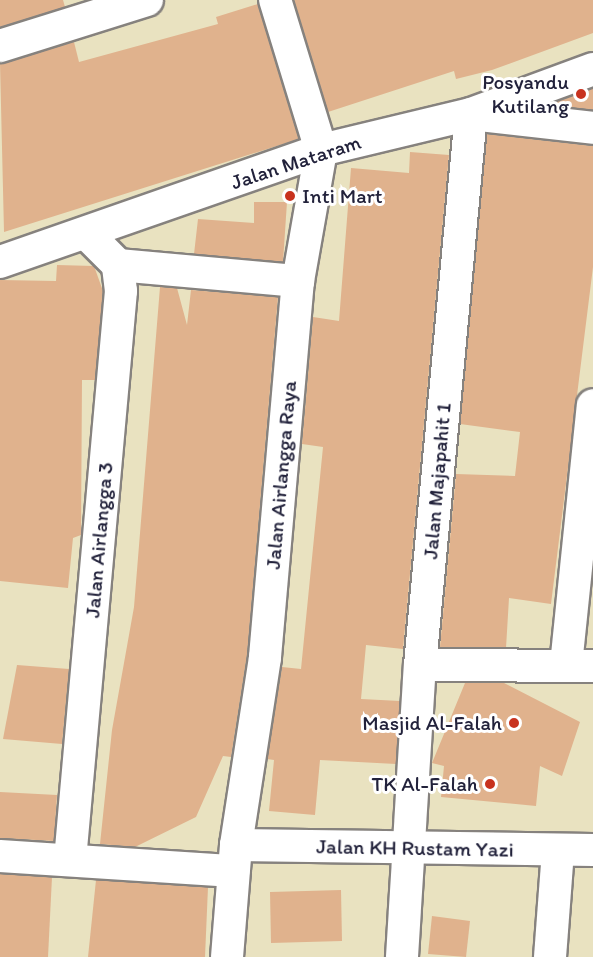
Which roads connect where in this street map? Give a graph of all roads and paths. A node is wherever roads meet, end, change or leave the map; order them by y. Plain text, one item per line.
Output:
1 (147, 0) edge
2 (274, 0) edge
3 (0, 46) edge
4 (593, 69) edge
5 (471, 114) junction
6 (593, 128) edge
7 (321, 150) junction
8 (87, 234) junction
9 (0, 262) edge
10 (118, 265) junction
11 (298, 281) junction
12 (593, 405) edge
13 (420, 664) junction
14 (579, 665) edge
15 (406, 849) junction
16 (558, 850) junction
17 (593, 850) edge
18 (0, 856) edge
19 (235, 858) junction
20 (70, 860) junction
21 (227, 957) edge
22 (402, 957) edge
23 (550, 957) edge

1 - 3 street
2 - 7 street, Jalan Airlangga Raya
4 - 5 street, Jalan Mataram
5 - 6 street
5 - 7 street, Jalan Mataram
5 - 13 street, Jalan Majapahit 1
7 - 8 street, Jalan Mataram
7 - 11 street, Jalan Airlangga Raya
8 - 9 street, Jalan Mataram
8 - 10 street
10 - 11 street
10 - 20 street, Jalan Airlangga 3
11 - 19 street, Jalan Airlangga Raya
12 - 14 street
13 - 14 street
13 - 15 street, Jalan Majapahit 1
15 - 16 street, Jalan KH Rustam Yazi
15 - 19 street, Jalan KH Rustam Yazi
15 - 22 street, Jalan Majapahit 1
16 - 17 street, Jalan KH Rustam Yazi
16 - 23 street
18 - 20 street, Jalan KH Rustam Yazi
19 - 20 street, Jalan KH Rustam Yazi
19 - 21 street, Jalan Airlangga Raya

